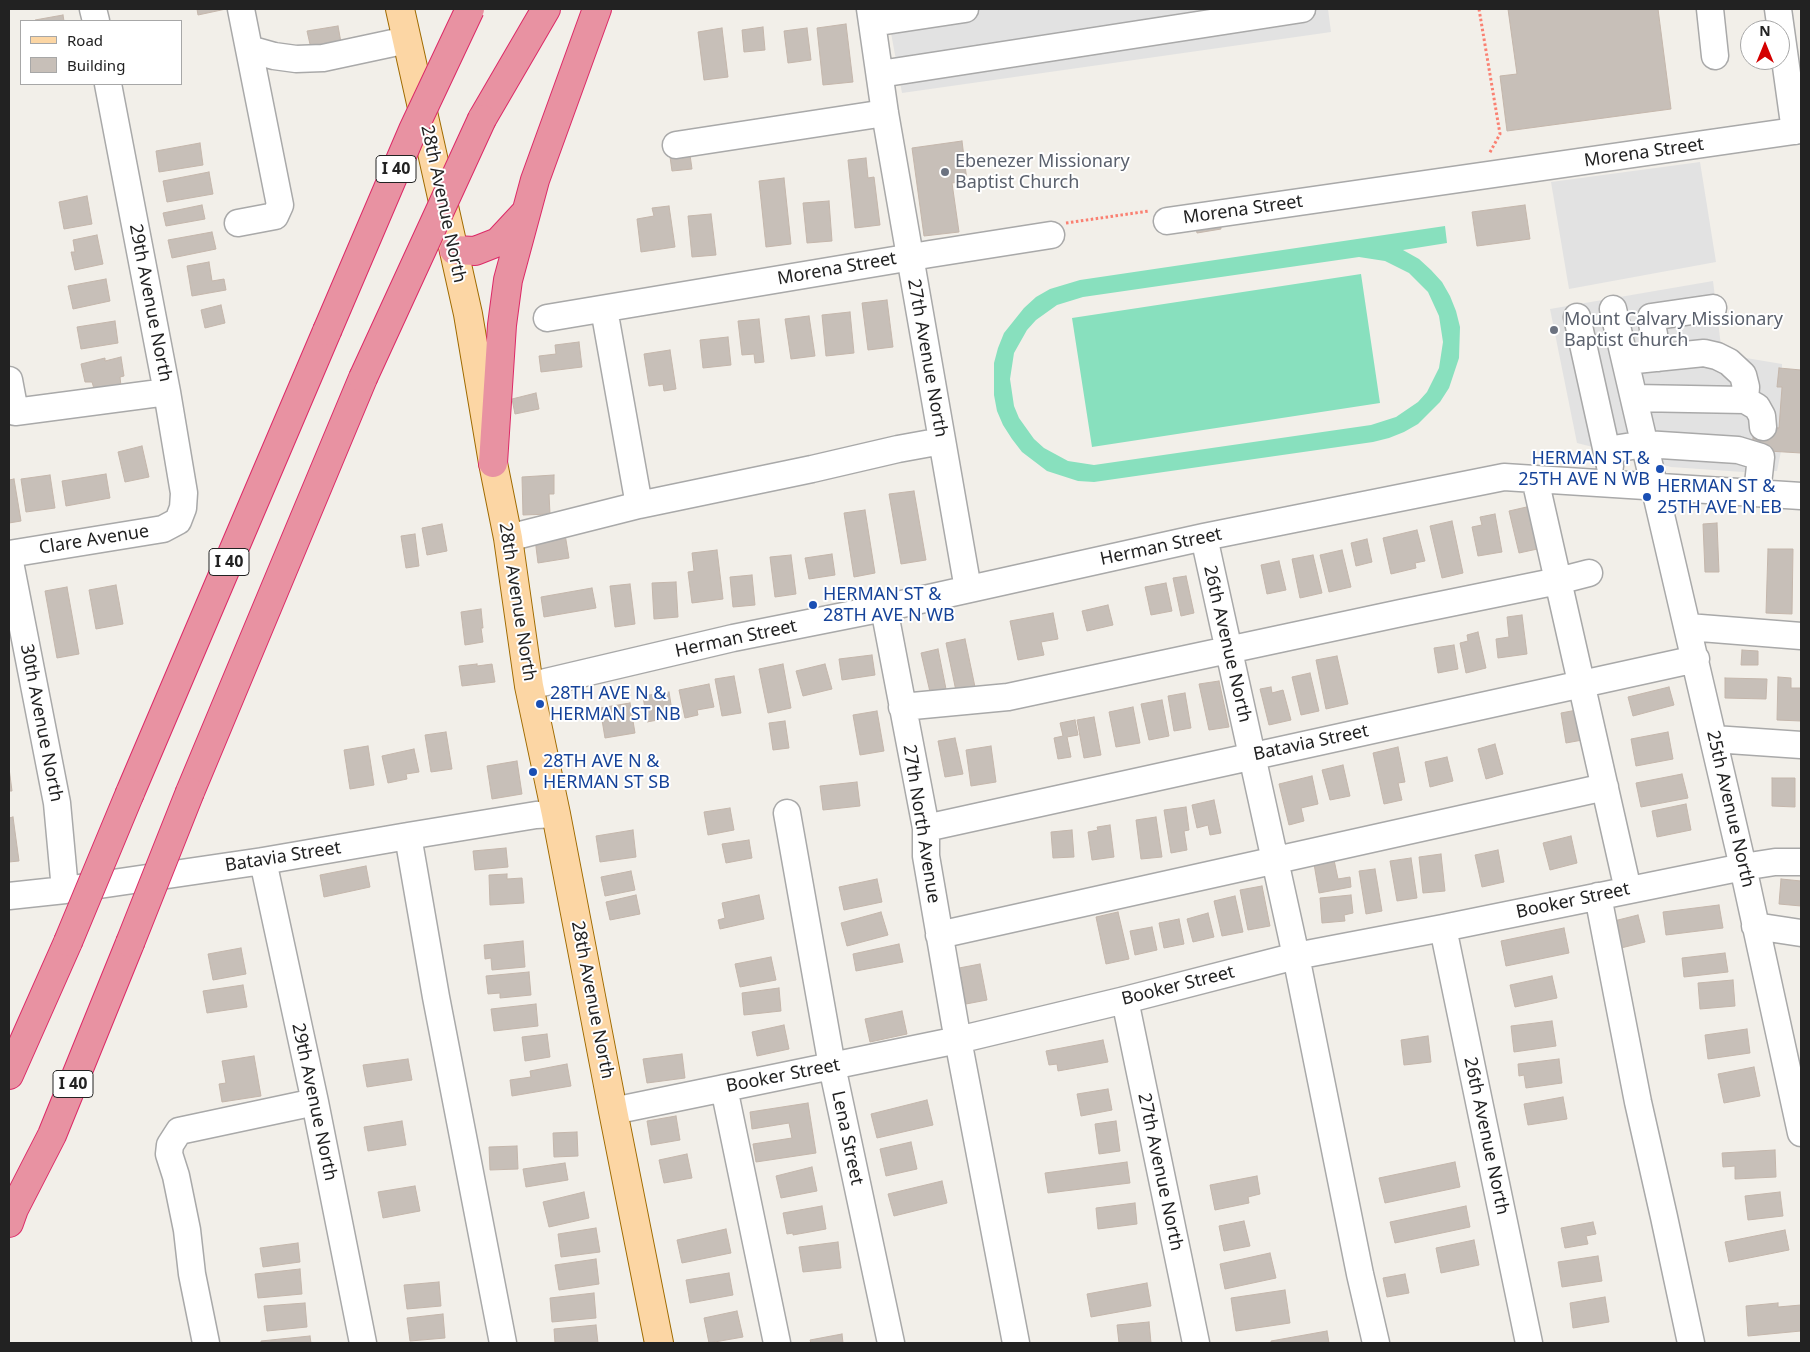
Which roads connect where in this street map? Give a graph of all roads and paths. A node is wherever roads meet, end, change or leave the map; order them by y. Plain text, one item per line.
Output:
1 (240, 9) edge
2 (400, 9) edge
3 (470, 9) edge
4 (546, 9) edge
5 (597, 9) edge
6 (965, 9) edge
7 (1302, 9) edge
8 (1479, 9) edge
9 (1710, 9) edge
10 (1778, 9) edge
11 (871, 16) edge
12 (407, 40) junction
13 (249, 49) junction
14 (1715, 56) dead end
15 (880, 74) junction
16 (108, 85) edge
17 (885, 113) junction
18 (1798, 130) edge
19 (676, 145) dead end
20 (1487, 158) dead end
21 (527, 212) junction
22 (1167, 221) joint
23 (238, 223) dead end
24 (1051, 236) joint
25 (454, 250) junction
26 (909, 257) junction
27 (1713, 308) dead end
28 (604, 309) junction
29 (1614, 309) dead end
30 (1577, 317) dead end
31 (547, 318) dead end
32 (1658, 358) junction
33 (1626, 361) junction
34 (9, 380) edge
35 (167, 392) junction
36 (1634, 398) junction
37 (1745, 400) junction
38 (12, 413) edge
39 (942, 441) junction
40 (1645, 444) junction
41 (1762, 444) junction
42 (1607, 450) junction
43 (493, 464) junction
44 (1536, 479) junction
45 (1614, 483) junction
46 (1655, 486) junction
47 (1757, 493) junction
48 (1801, 496) edge
49 (639, 505) junction
50 (178, 521) joint
51 (1204, 537) junction
52 (508, 538) junction
53 (9, 555) edge
54 (1589, 573) dead end
55 (1558, 581) junction
56 (968, 589) junction
57 (884, 608) junction
58 (1688, 627) junction
59 (1801, 636) edge
60 (1229, 650) junction
61 (1696, 659) junction
62 (1582, 684) junction
63 (529, 686) junction
64 (902, 707) junction
65 (1714, 739) junction
66 (1801, 745) edge
67 (1252, 756) junction
68 (1605, 787) junction
69 (787, 813) dead end
70 (556, 814) junction
71 (926, 828) junction
72 (408, 836) junction
73 (1275, 859) junction
74 (263, 861) junction
75 (1801, 862) edge
76 (1744, 867) junction
77 (66, 890) junction
78 (1628, 890) junction
79 (9, 896) edge
80 (1598, 896) junction
81 (1755, 926) junction
82 (1443, 928) junction
83 (1801, 933) edge
84 (939, 935) junction
85 (1296, 956) junction
86 (1125, 1000) junction
87 (958, 1040) junction
88 (832, 1066) junction
89 (9, 1075) edge
90 (724, 1088) junction
91 (315, 1102) junction
92 (613, 1111) junction
93 (1800, 1123) edge
94 (9, 1223) edge
95 (206, 1343) edge
96 (363, 1343) edge
97 (503, 1343) edge
98 (659, 1343) edge
99 (777, 1343) edge
100 (891, 1343) edge
101 (1016, 1343) edge
102 (1196, 1343) edge
103 (1376, 1343) edge
104 (1529, 1343) edge
105 (1691, 1343) edge

1 - 13 street
2 - 12 main road, 28th Avenue North
3 - 89 highway, I 40, bridge
4 - 94 highway, I 40, bridge
5 - 21 highway
6 - 11 street
7 - 15 street
8 - 20 path
9 - 14 street
10 - 18 street
11 - 15 street, 27th Avenue North
12 - 13 street
12 - 25 main road, 28th Avenue North
13 - 23 street
15 - 17 street, 27th Avenue North
16 - 35 street, 29th Avenue North
17 - 19 street
17 - 26 street, 27th Avenue North
18 - 22 street, Morena Street
21 - 25 highway
21 - 43 highway
22 - 24 path, Morena Street
24 - 26 street, Morena Street
25 - 43 main road, 28th Avenue North
26 - 28 street, Morena Street
26 - 39 street, 27th Avenue North
27 - 32 street
28 - 31 street, Morena Street
28 - 49 street
29 - 33 street, 25th Avenue North
30 - 42 street
32 - 33 street
32 - 37 street
33 - 36 street, 25th Avenue North
34 - 38 street
35 - 38 street
35 - 50 street, 29th Avenue North
36 - 37 street
36 - 40 street, 25th Avenue North
37 - 41 street
39 - 49 street
39 - 56 street, 27th Avenue North
40 - 41 street
40 - 42 street
40 - 46 street, 25th Avenue North
41 - 47 street
42 - 45 street
43 - 52 main road, 28th Avenue North
44 - 45 street, Herman Street
44 - 51 street, Herman Street
44 - 55 street
45 - 46 street, Herman Street
46 - 47 street, Herman Street
46 - 58 street, 25th Avenue North
47 - 48 street, Herman Street
49 - 52 street
50 - 53 street, Clare Avenue
51 - 56 street, Herman Street
51 - 60 street, 26th Avenue North
52 - 63 main road, 28th Avenue North
53 - 77 street, 30th Avenue North
54 - 55 street
55 - 60 street
55 - 62 street
56 - 57 street, Herman Street
57 - 63 street, Herman Street
57 - 64 street, 27th North Avenue
58 - 59 street
58 - 61 street, 25th Avenue North
60 - 64 street
60 - 67 street, 26th Avenue North
61 - 62 street, Batavia Street
61 - 65 street, 25th Avenue North
62 - 67 street, Batavia Street
62 - 68 street
63 - 70 main road, 28th Avenue North
64 - 71 street, 27th North Avenue
65 - 66 street
65 - 76 street, 25th Avenue North
67 - 71 street, Batavia Street
67 - 73 street, 26th Avenue North
68 - 73 street
68 - 78 street
69 - 88 street, Lena Street
70 - 72 street, Batavia Street
70 - 92 main road, 28th Avenue North
71 - 84 street, 27th North Avenue
72 - 74 street, Batavia Street
72 - 97 street
73 - 84 street
73 - 85 street, 26th Avenue North
74 - 77 street, Batavia Street
74 - 91 street, 29th Avenue North
75 - 76 street, Booker Street
76 - 78 street, Booker Street
76 - 81 street, 25th Avenue North
77 - 79 street, Batavia Street
78 - 80 street, Booker Street
80 - 82 street, Booker Street
80 - 105 street
81 - 83 street
81 - 93 street, 25th Avenue North
82 - 85 street, Booker Street
82 - 104 street, 26th Avenue North
84 - 87 street, 27th North Avenue
85 - 86 street, Booker Street
85 - 103 street, 26th Avenue North
86 - 87 street, Booker Street
86 - 102 street, 27th Avenue North
87 - 88 street, Booker Street
87 - 101 street, 27th North Avenue
88 - 90 street, Booker Street
88 - 100 street, Lena Street
90 - 92 street, Booker Street
90 - 99 street
91 - 95 street
91 - 96 street, 29th Avenue North
92 - 98 main road, 28th Avenue North

